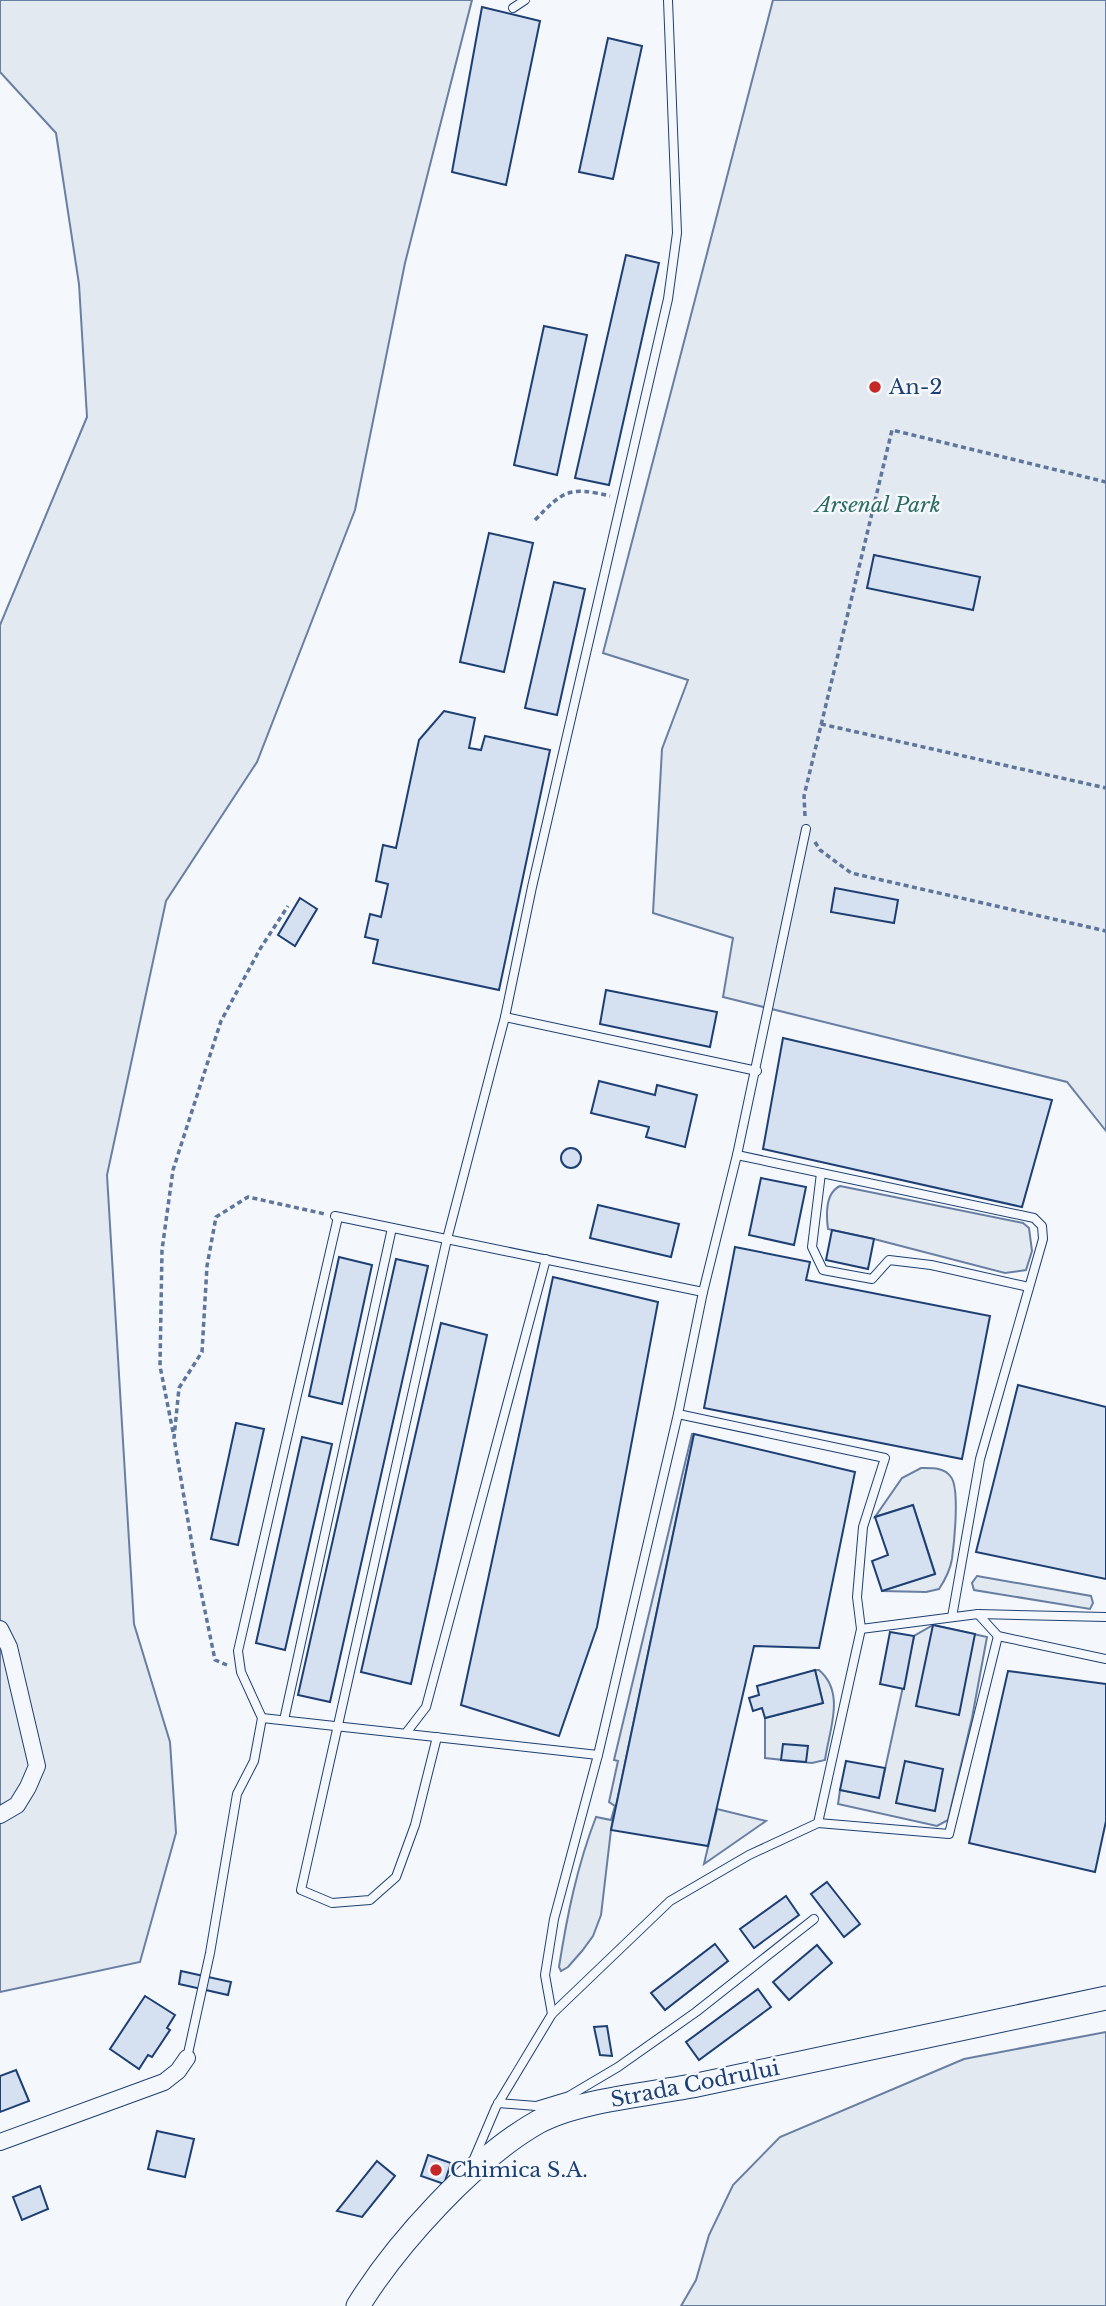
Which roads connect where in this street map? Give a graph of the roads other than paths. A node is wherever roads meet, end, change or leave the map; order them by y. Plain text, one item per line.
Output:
1 (525, 0) edge
2 (668, 0) edge
3 (513, 8) dead end
4 (806, 830) road end
5 (505, 1017) junction
6 (757, 1071) junction
7 (737, 1155) junction
8 (821, 1172) junction
9 (392, 1228) junction
10 (447, 1239) junction
11 (546, 1259) junction
12 (1029, 1287) junction
13 (703, 1292) junction
14 (678, 1415) junction
15 (978, 1614) junction
16 (952, 1617) junction
17 (1106, 1617) edge
18 (0, 1629) edge
19 (861, 1629) junction
20 (998, 1636) junction
21 (1106, 1659) edge
22 (262, 1718) junction
23 (284, 1720) junction
24 (338, 1726) junction
25 (405, 1733) junction
26 (437, 1737) junction
27 (598, 1755) junction
28 (0, 1815) edge
29 (818, 1823) junction
30 (814, 1919) dead end
31 (1106, 1998) edge
32 (552, 2014) junction
33 (187, 2058) joint
34 (498, 2103) junction
35 (0, 2142) edge
36 (465, 2180) junction
37 (358, 2306) edge

1 - 3 lane
2 - 5 lane
4 - 6 lane
5 - 6 lane
5 - 10 lane
6 - 7 lane
7 - 8 lane
7 - 13 lane
8 - 12 lane
8 - 12 lane
9 - 10 lane
9 - 22 lane
9 - 23 lane
10 - 11 lane
10 - 24 lane
11 - 13 lane
11 - 25 lane
12 - 16 lane
13 - 14 lane
14 - 19 lane
14 - 27 lane
15 - 16 lane
15 - 17 lane
15 - 20 lane
16 - 19 lane
18 - 28 street
19 - 29 lane
20 - 21 lane
20 - 29 lane
22 - 23 lane
22 - 33 lane
23 - 24 lane
24 - 25 lane
24 - 26 lane
25 - 26 lane
26 - 27 lane
27 - 32 lane
29 - 32 lane
30 - 34 lane
31 - 36 street, Strada Codrului
32 - 34 lane
33 - 35 street
34 - 36 lane
36 - 37 street, Strada Codrului

